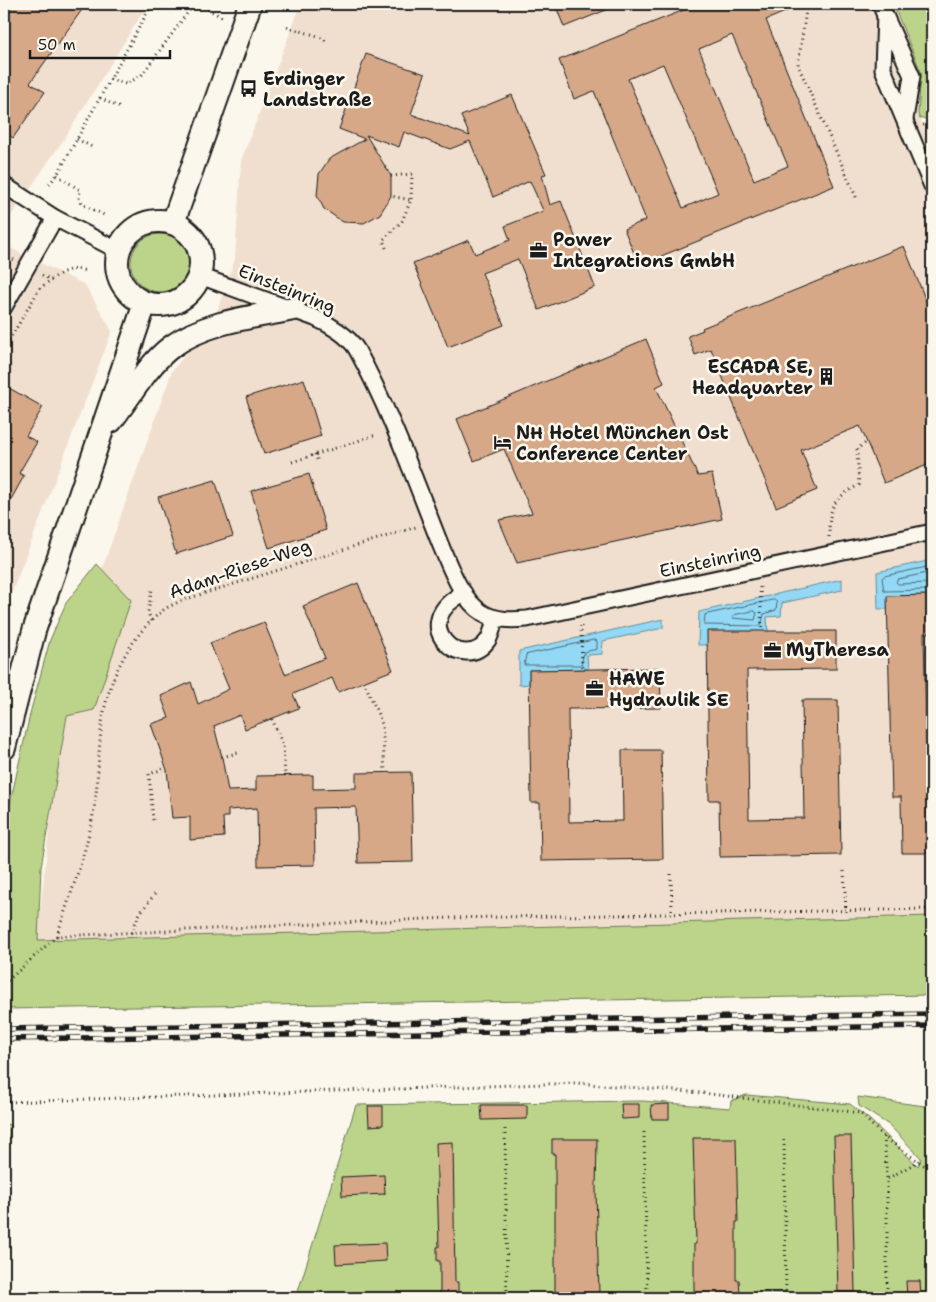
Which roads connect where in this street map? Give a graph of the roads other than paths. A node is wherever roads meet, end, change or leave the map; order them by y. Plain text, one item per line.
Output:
1 (250, 4) edge
2 (883, 9) edge
3 (905, 121) junction
4 (4, 185) edge
5 (932, 186) edge
6 (55, 218) junction
7 (173, 223) junction
8 (119, 251) junction
9 (200, 276) junction
10 (145, 303) junction
11 (4, 307) edge
12 (294, 309) junction
13 (100, 435) junction
14 (932, 532) edge
15 (464, 593) junction
16 (495, 618) junction
17 (4, 748) edge

1 - 7 street
2 - 3 street
2 - 3 street
3 - 5 street
4 - 6 street
6 - 8 street
6 - 11 street
7 - 8 street
7 - 9 street
8 - 10 street
9 - 10 street
9 - 12 street, Einsteinring
10 - 13 street
12 - 13 street
12 - 15 street, Einsteinring
13 - 17 street
14 - 16 street, Einsteinring
15 - 16 street, Einsteinring
15 - 16 street

